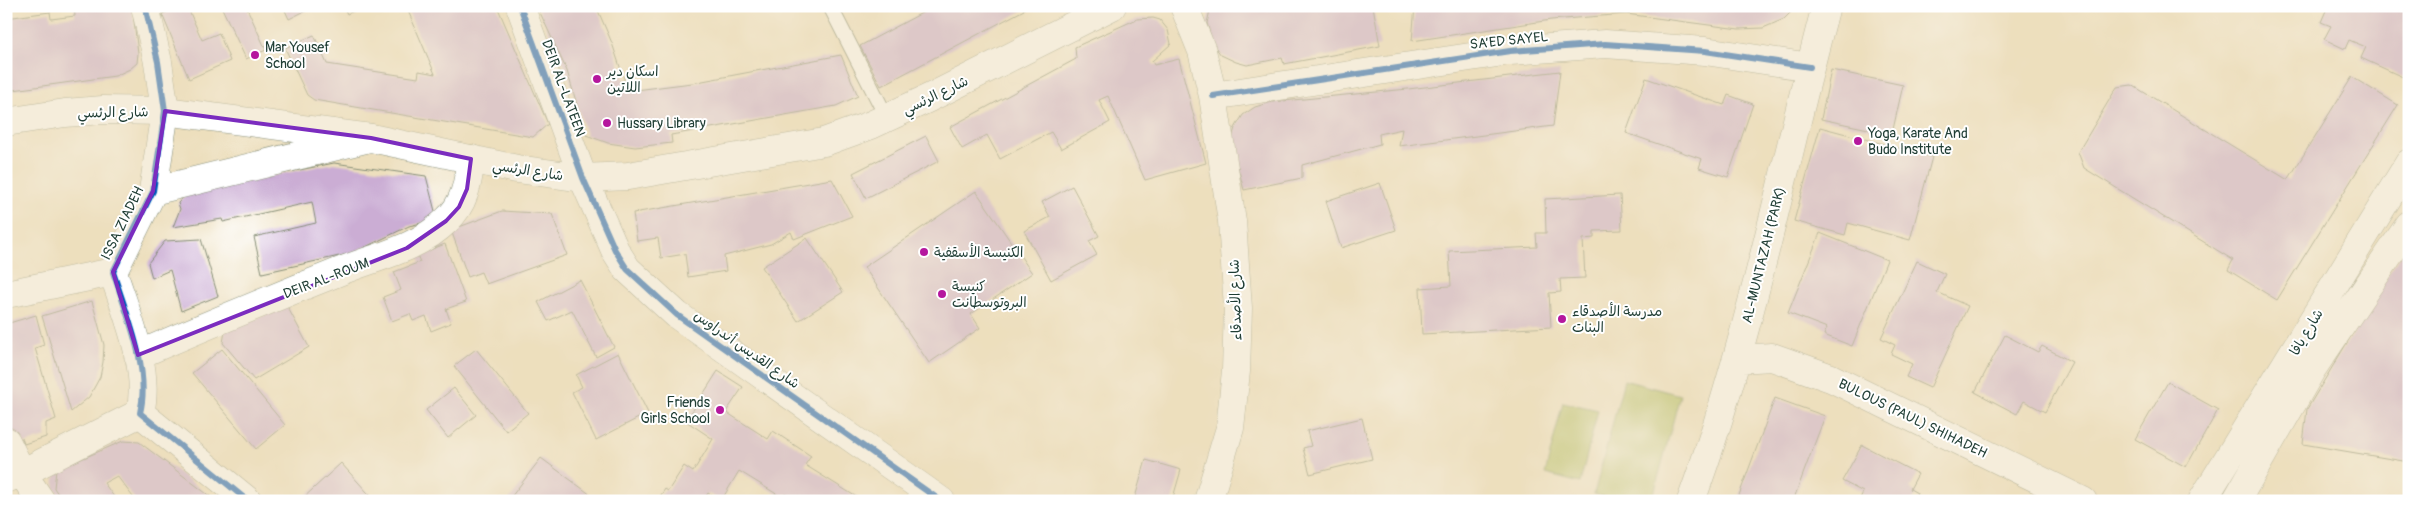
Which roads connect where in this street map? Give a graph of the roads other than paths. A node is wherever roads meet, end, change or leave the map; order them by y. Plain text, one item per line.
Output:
1 (145, 6) edge
2 (520, 6) edge
3 (830, 6) edge
4 (1184, 6) edge
5 (1826, 6) edge
6 (1108, 7) edge
7 (1810, 67) junction
8 (1213, 96) junction
9 (165, 111) junction
10 (887, 118) junction
11 (6, 122) edge
12 (371, 138) junction
13 (471, 159) junction
14 (2409, 163) edge
15 (583, 178) junction
16 (153, 191) junction
17 (2409, 225) edge
18 (113, 272) junction
19 (6, 294) edge
20 (138, 355) junction
21 (1738, 358) junction
22 (140, 413) junction
23 (6, 441) edge
24 (14, 476) edge
25 (41, 501) edge
26 (248, 501) edge
27 (942, 501) edge
28 (1208, 501) edge
29 (1692, 501) edge
30 (2083, 501) edge
31 (2202, 501) edge
32 (2236, 501) edge

1 - 9 street, ISSA ZIADEH
2 - 15 street, DEIR AL-LATEEN
3 - 10 lane
4 - 8 street, شارع الأصدقاء
5 - 7 street, AL-MUNTAZAH (PARK)
6 - 10 street, شارع الرئسي
7 - 8 street, SA’ED SAYEL
7 - 21 street, AL-MUNTAZAH (PARK)
8 - 28 street, شارع الأصدقاء
9 - 11 street, شارع الرئسي
9 - 12 street, شارع الرئسي
9 - 16 street, ISSA ZIADEH
10 - 15 street, شارع الرئسي
12 - 13 street, شارع الرئسي
12 - 16 street
13 - 15 street, شارع الرئسي
13 - 20 street, DEIR AL-ROUM
14 - 31 street, شارع يافا
15 - 27 street, شارع القديس أندراوس
16 - 18 street, ISSA ZIADEH
17 - 32 street, شارع يافا
18 - 19 street
18 - 20 street, ISSA ZIADEH
20 - 22 street, ISSA ZIADEH
21 - 29 street, AL-MUNTAZAH (PARK)
21 - 30 street, BULOUS (PAUL) SHIHADEH
22 - 24 street
22 - 26 street
23 - 24 street
24 - 25 street

